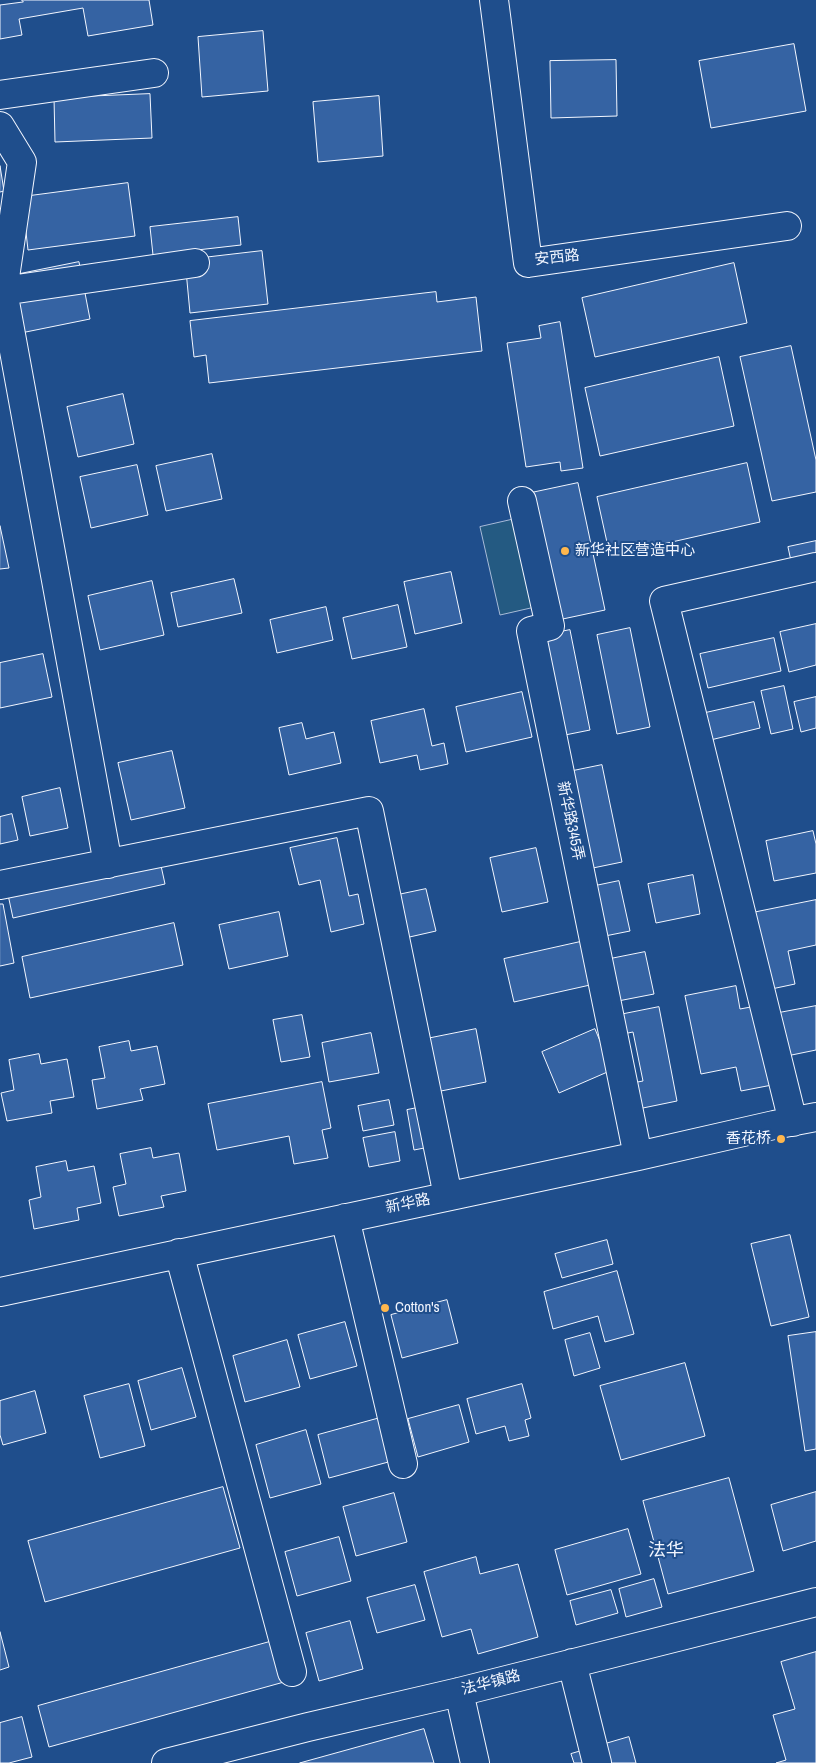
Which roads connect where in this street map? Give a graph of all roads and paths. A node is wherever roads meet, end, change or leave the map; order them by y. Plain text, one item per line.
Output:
1 (494, 0) edge
2 (154, 73) dead end
3 (0, 95) edge
4 (0, 126) edge
5 (786, 226) dead end
6 (195, 263) dead end
7 (3, 291) junction
8 (522, 501) dead end
9 (816, 567) edge
10 (108, 864) junction
11 (0, 886) edge
12 (805, 1120) edge
13 (638, 1156) junction
14 (448, 1196) junction
15 (344, 1218) junction
16 (179, 1253) junction
17 (0, 1292) edge
18 (403, 1464) dead end
19 (815, 1604) edge
20 (572, 1663) junction
21 (292, 1672) dead end
22 (459, 1692) junction
23 (225, 1756) edge
24 (166, 1763) edge
25 (475, 1763) edge
26 (597, 1763) edge

1 - 5 street, 安西路
2 - 3 street
4 - 7 street
6 - 7 street
7 - 10 street
8 - 13 street, 新华路345弄
9 - 12 street
10 - 11 street
10 - 14 street
12 - 13 street, 新华路
13 - 14 street, 新华路
14 - 15 street, 新华路
15 - 16 street, 新华路
15 - 18 street
16 - 17 street, 新华路
16 - 21 street
19 - 20 street, 法华镇路
20 - 22 street, 法华镇路
20 - 26 street
22 - 23 street, 法华镇路
22 - 25 street
23 - 24 street, 法华镇路

